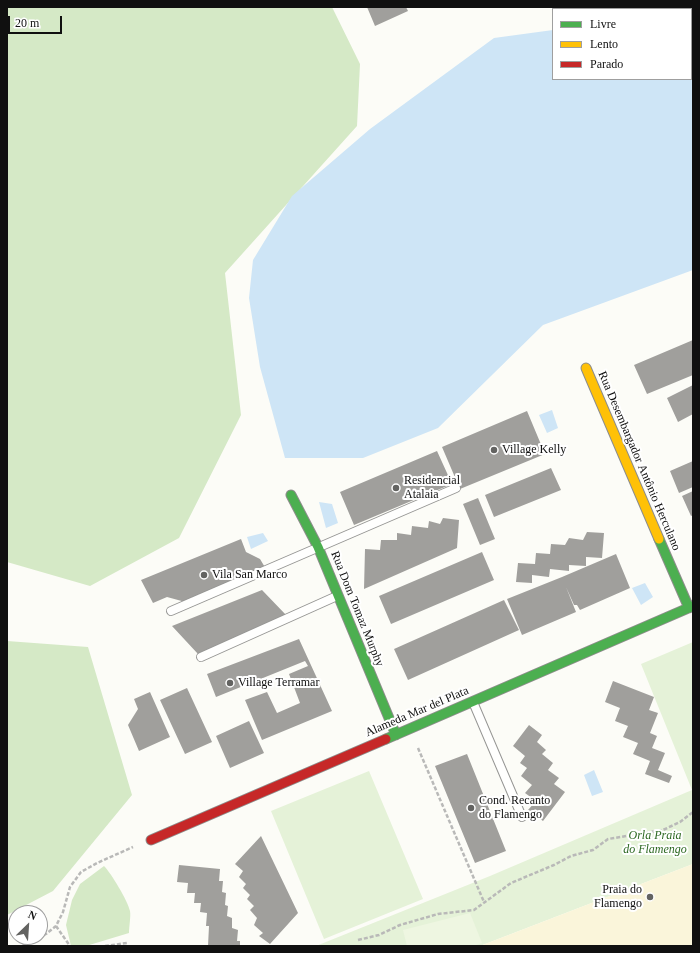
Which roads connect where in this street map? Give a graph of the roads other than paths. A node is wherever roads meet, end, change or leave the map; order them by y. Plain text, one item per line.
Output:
1 (586, 368) dead end
2 (456, 488) dead end
3 (291, 495) dead end
4 (318, 547) junction
5 (338, 596) junction
6 (691, 607) edge
7 (171, 610) dead end
8 (201, 657) dead end
9 (473, 701) junction
10 (396, 735) junction
11 (522, 817) dead end
12 (151, 840) road end

1 - 6 street, Rua Desembargador Antônio Herculano
2 - 4 lane
3 - 4 street, Rua Dom Tomaz Murphy
4 - 5 street, Rua Dom Tomaz Murphy
4 - 7 lane
5 - 8 lane
5 - 10 street, Rua Dom Tomaz Murphy
6 - 9 street, Alameda Mar del Plata
9 - 10 street, Alameda Mar del Plata
9 - 11 lane
10 - 12 street, Alameda Mar del Plata

